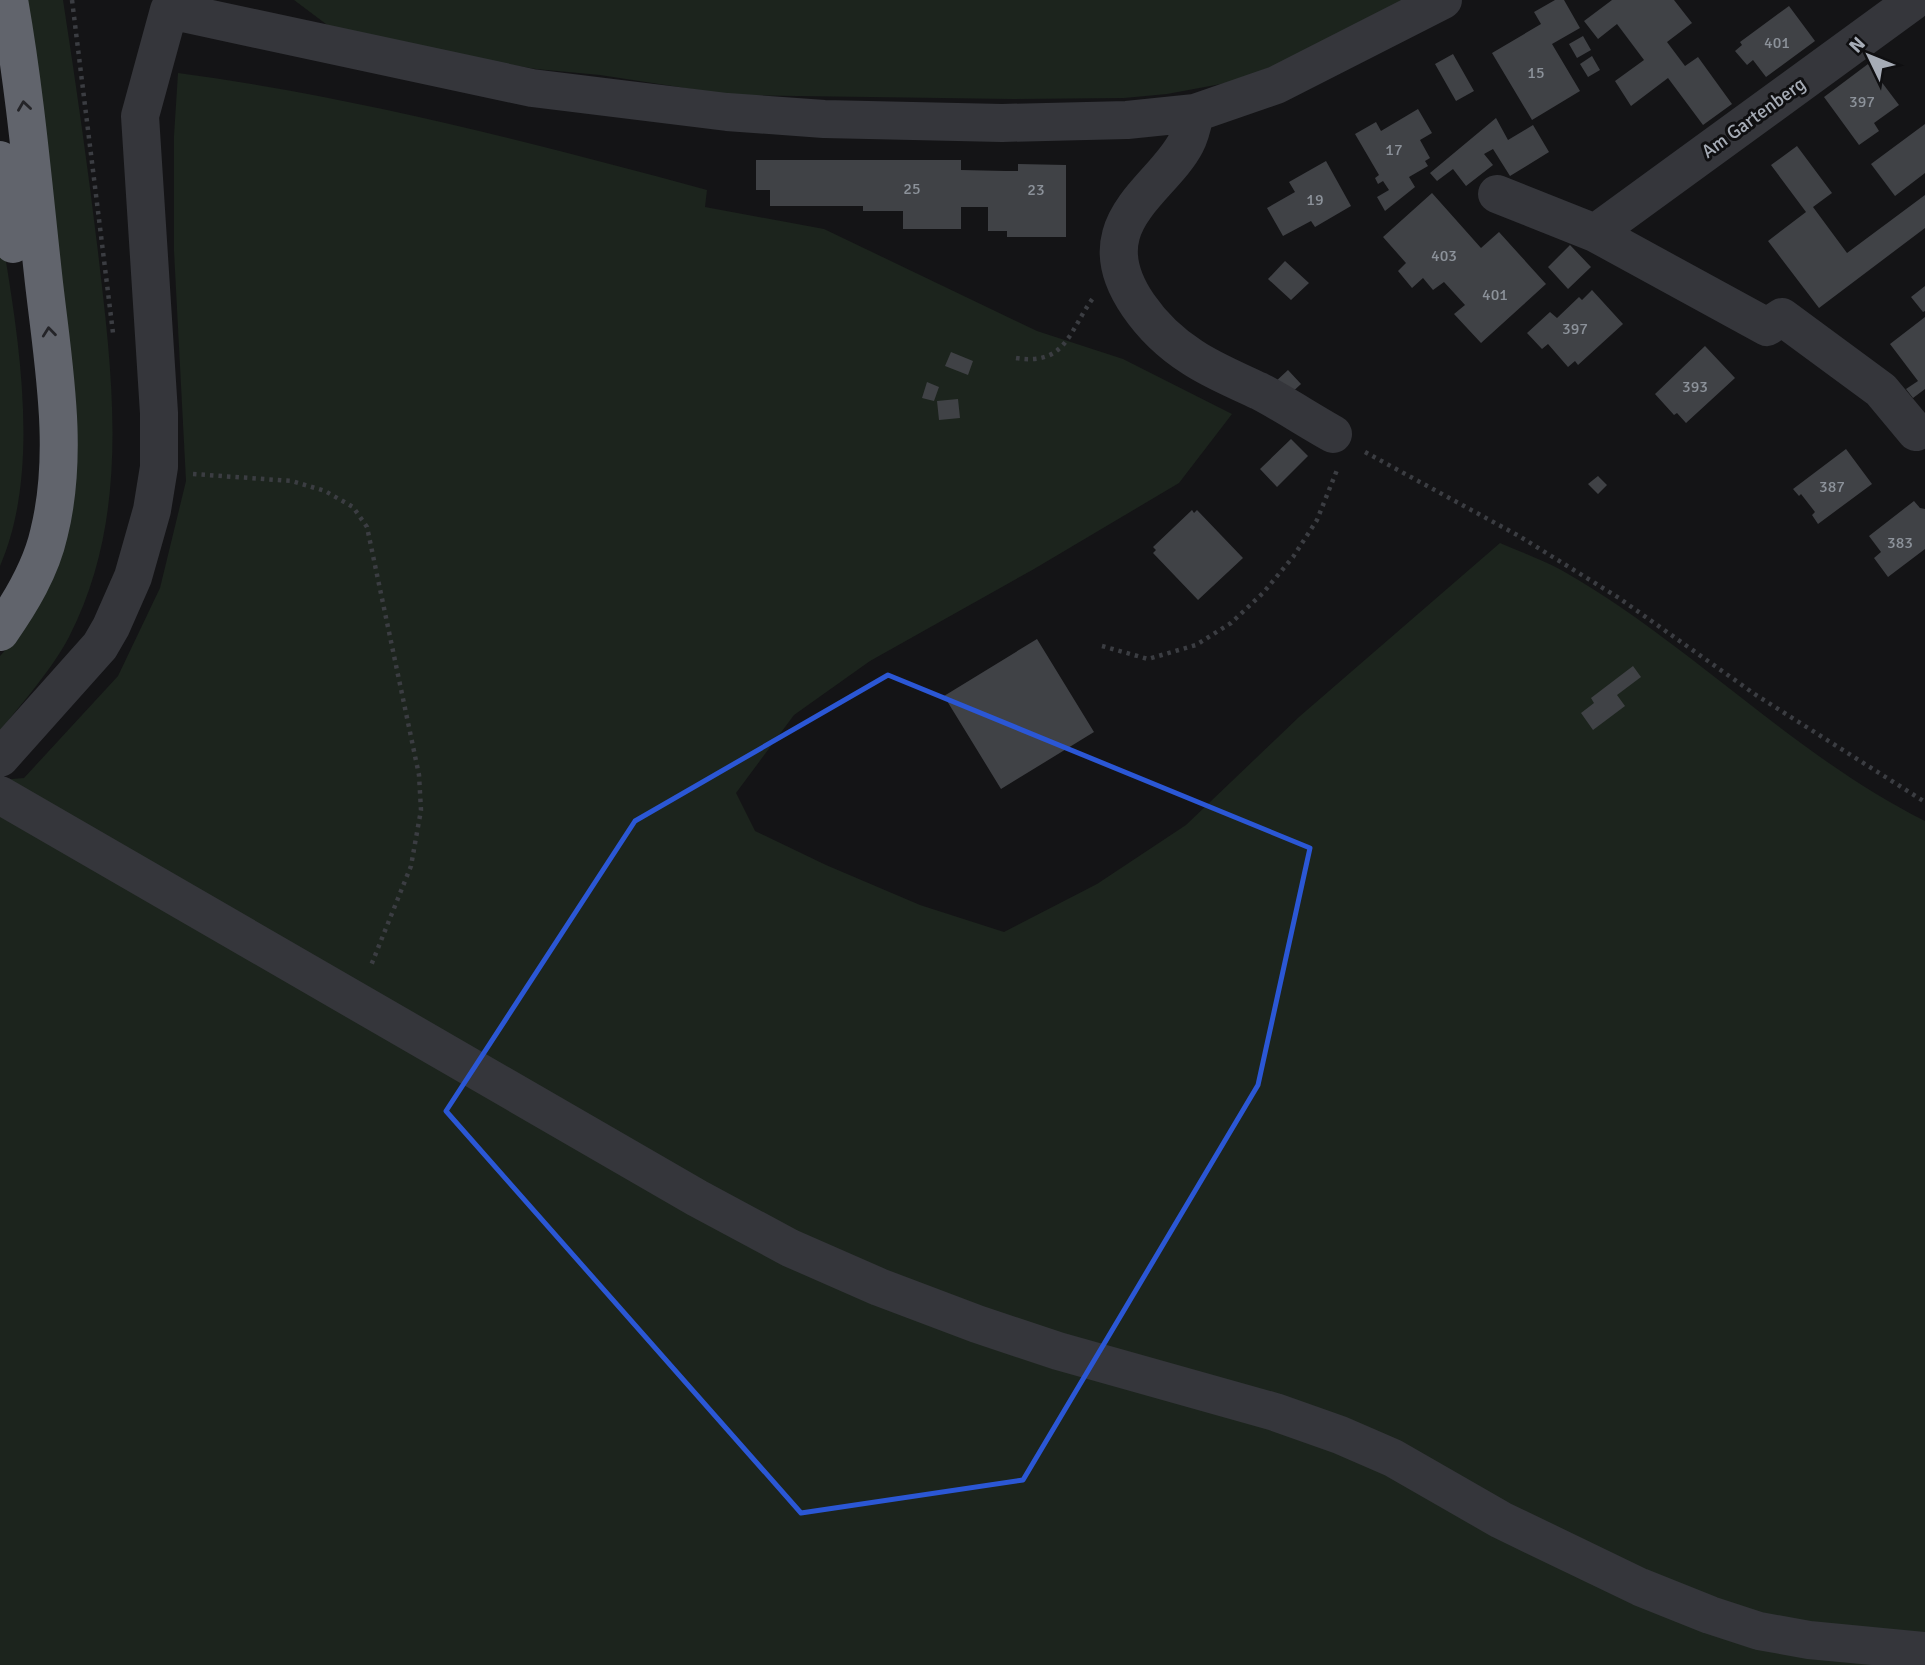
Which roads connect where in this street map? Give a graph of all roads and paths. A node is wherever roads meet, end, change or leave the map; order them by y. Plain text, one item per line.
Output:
1 (9, 0) edge
2 (1443, 0) edge
3 (1916, 5) edge
4 (1195, 113) junction
5 (0, 160) edge
6 (1497, 194) dead end
7 (1595, 233) junction
8 (1073, 331) dead end
9 (1016, 358) dead end
10 (1916, 432) dead end
11 (1333, 435) junction
12 (159, 467) junction
13 (0, 595) edge
14 (0, 632) edge
15 (1102, 646) dead end
16 (0, 758) edge
17 (0, 795) edge
18 (1925, 802) edge
19 (356, 1001) junction
20 (1925, 1651) edge

14 -> 1 highway
2 - 4 street
3 - 7 street, Am Gartenberg
4 - 11 street
4 - 12 street
5 - 13 highway
6 - 7 street
7 - 10 street
8 - 9 path
11 - 15 path
11 - 18 path
12 - 16 street
12 - 19 path
17 - 19 street
19 - 20 street

